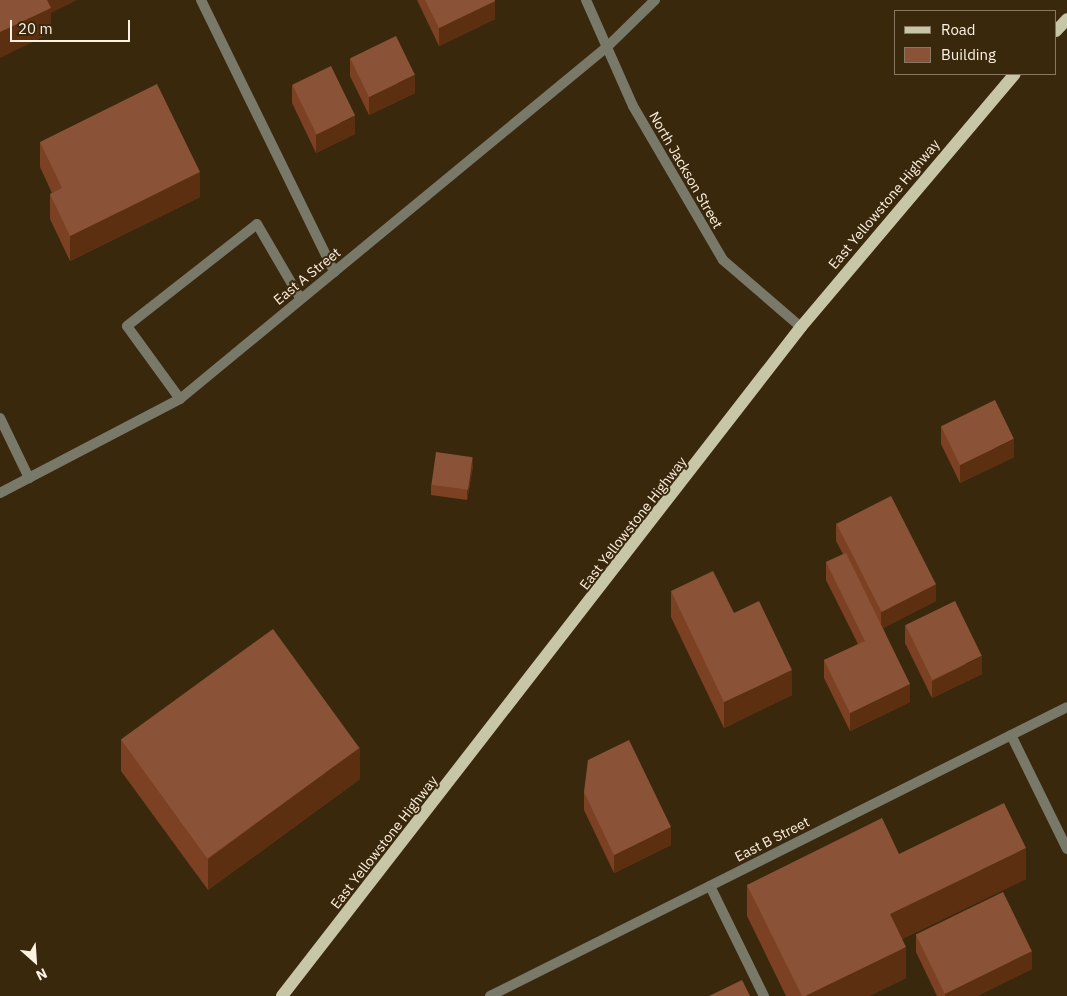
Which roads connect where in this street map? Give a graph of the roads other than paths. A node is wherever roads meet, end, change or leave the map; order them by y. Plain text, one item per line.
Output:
1 (201, 0) edge
2 (586, 0) edge
3 (655, 0) edge
4 (1067, 19) edge
5 (1057, 30) edge
6 (608, 46) junction
7 (1014, 75) edge
8 (334, 272) junction
9 (300, 298) junction
10 (801, 327) junction
11 (180, 398) junction
12 (0, 418) edge
13 (29, 478) junction
14 (0, 492) edge
15 (1067, 707) edge
16 (1011, 735) junction
17 (1067, 849) edge
18 (710, 886) junction
19 (282, 996) edge
20 (490, 996) edge
21 (764, 996) edge

1 - 8 street
2 - 6 street, North Jackson Street
3 - 6 street, East A Street
4 - 5 main road
6 - 8 street, East A Street
6 - 10 street, North Jackson Street
7 - 10 main road, East Yellowstone Highway
8 - 9 street, East A Street
9 - 11 street, East A Street
9 - 11 street
10 - 19 main road, East Yellowstone Highway
11 - 13 street, East A Street
12 - 13 street
13 - 14 street, East A Street
15 - 16 street, East B Street
16 - 17 street
16 - 18 street, East B Street
18 - 20 street, East B Street
18 - 21 street

